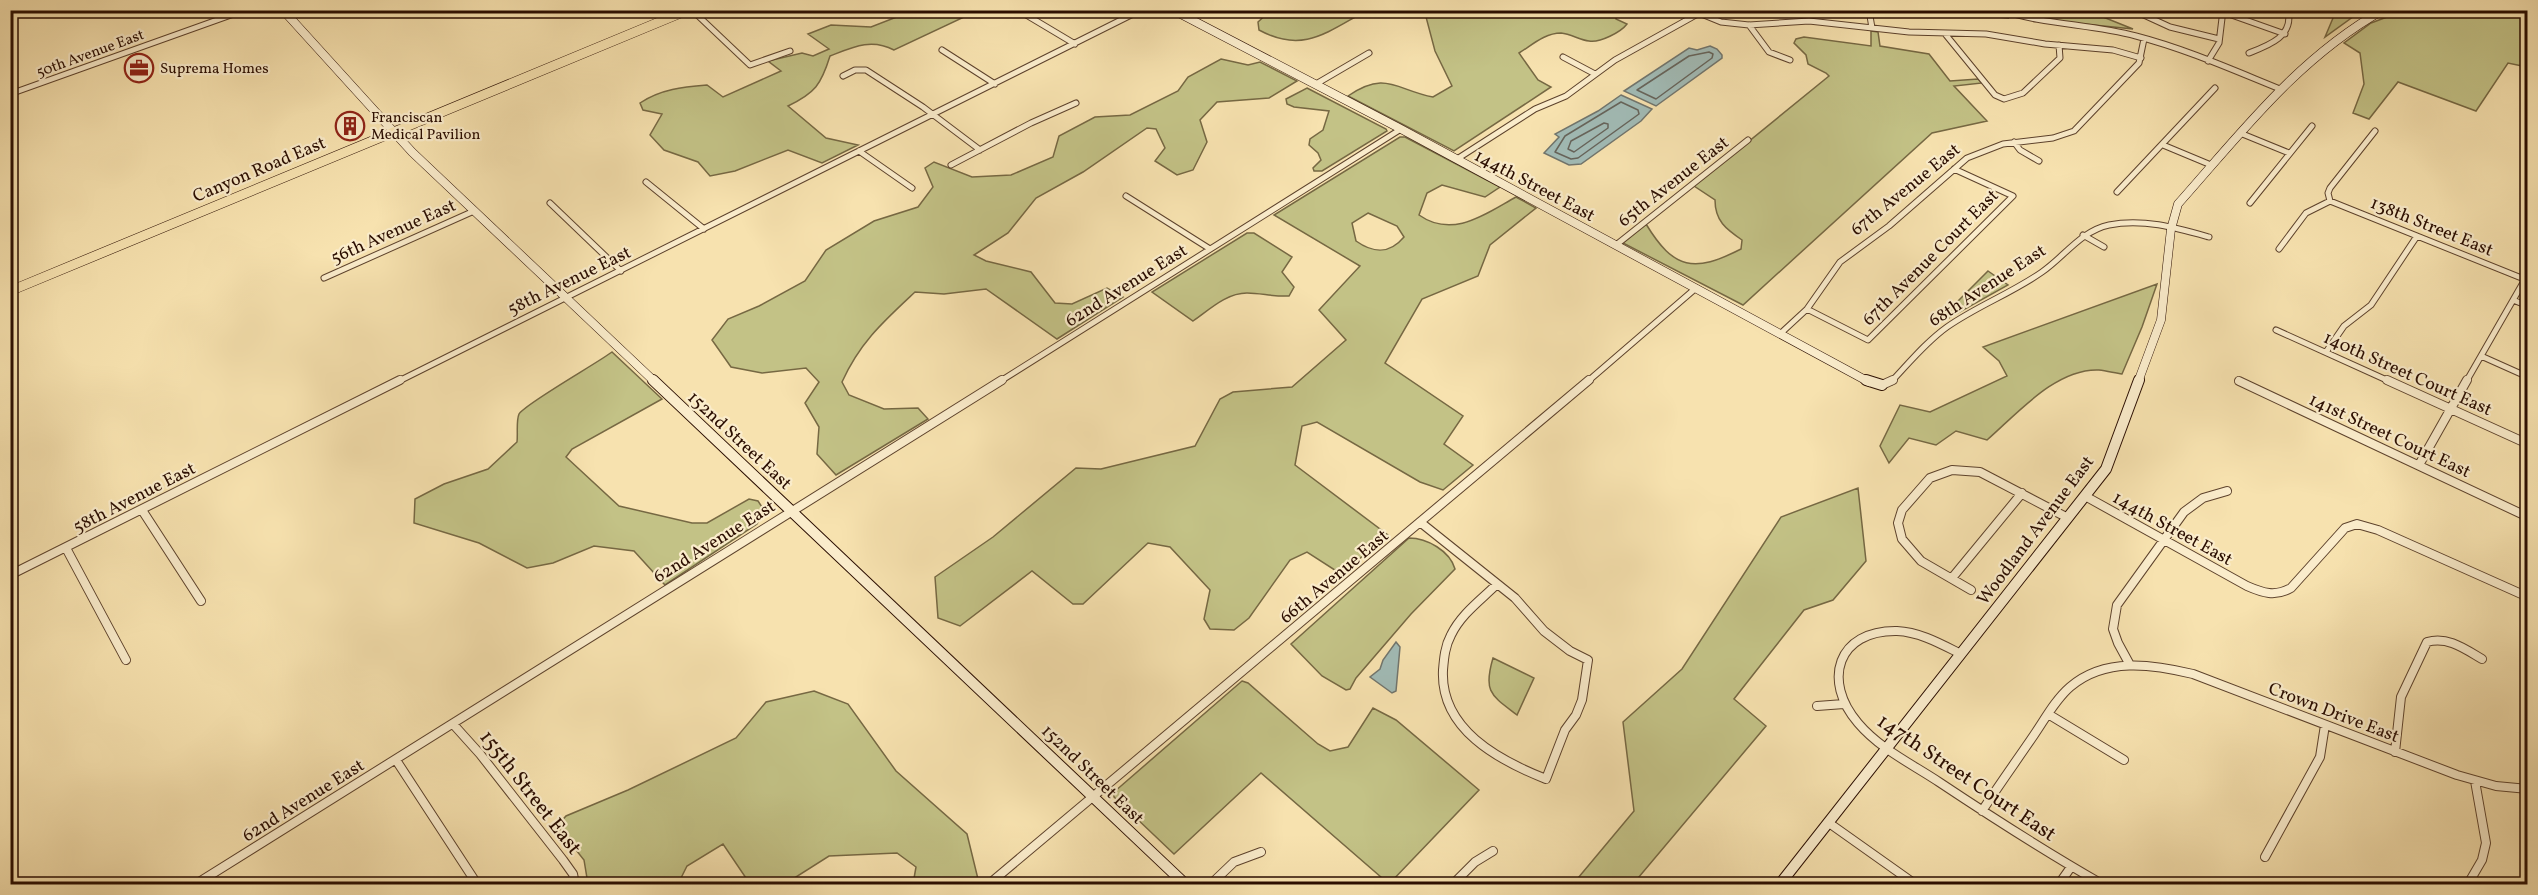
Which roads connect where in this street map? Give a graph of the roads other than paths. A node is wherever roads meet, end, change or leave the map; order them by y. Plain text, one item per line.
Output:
1 (244, 10) edge
2 (283, 10) edge
3 (674, 10) edge
4 (690, 10) edge
5 (1018, 10) edge
6 (1141, 10) edge
7 (1173, 10) edge
8 (1869, 10) edge
9 (2000, 10) edge
10 (2288, 10) edge
11 (2384, 10) edge
12 (2134, 11) edge
13 (2223, 11) edge
14 (1702, 12) edge
15 (1749, 26) junction
16 (646, 28) junction
17 (1872, 28) junction
18 (2285, 34) junction
19 (1946, 35) junction
20 (2144, 39) junction
21 (2219, 39) junction
22 (1075, 44) junction
23 (2059, 45) junction
24 (942, 50) dead end
25 (790, 51) dead end
26 (1369, 53) dead end
27 (2249, 53) dead end
28 (1563, 57) dead end
29 (2141, 58) junction
30 (1790, 60) dead end
31 (2208, 61) junction
32 (1595, 74) junction
33 (843, 76) dead end
34 (995, 84) junction
35 (1316, 84) junction
36 (2215, 88) dead end
37 (2280, 88) junction
38 (10, 94) edge
39 (1076, 103) dead end
40 (932, 115) junction
41 (2312, 126) dead end
42 (1401, 129) junction
43 (389, 130) junction
44 (2374, 131) dead end
45 (2240, 134) junction
46 (1749, 140) dead end
47 (2014, 142) junction
48 (2163, 145) junction
49 (980, 150) junction
50 (859, 151) junction
51 (2289, 153) junction
52 (1457, 159) junction
53 (2039, 160) dead end
54 (951, 165) dead end
55 (2211, 165) junction
56 (1954, 169) junction
57 (646, 182) dead end
58 (912, 188) dead end
59 (2117, 192) dead end
60 (1126, 196) dead end
61 (2330, 201) junction
62 (550, 203) dead end
63 (2250, 203) dead end
64 (474, 211) junction
65 (2171, 227) junction
66 (704, 229) junction
67 (2083, 235) junction
68 (2417, 236) junction
69 (2209, 237) dead end
70 (1616, 245) junction
71 (2104, 247) dead end
72 (1210, 249) junction
73 (2279, 249) dead end
74 (621, 271) junction
75 (2526, 277) edge
76 (324, 278) dead end
77 (10, 284) edge
78 (1696, 288) junction
79 (10, 291) edge
80 (566, 298) junction
81 (2513, 300) junction
82 (2528, 306) edge
83 (1807, 309) junction
84 (2276, 330) dead end
85 (1780, 334) junction
86 (2326, 352) junction
87 (2481, 356) junction
88 (2528, 377) edge
89 (2240, 381) dead end
90 (1882, 385) joint
91 (2450, 409) junction
92 (2528, 444) edge
93 (2419, 465) junction
94 (2227, 491) dead end
95 (2022, 493) junction
96 (2085, 496) junction
97 (142, 510) junction
98 (790, 511) junction
99 (2528, 517) edge
100 (2068, 518) junction
101 (1420, 522) junction
102 (2163, 540) junction
103 (66, 548) junction
104 (10, 575) edge
105 (1952, 578) junction
106 (1497, 584) junction
107 (1971, 590) dead end
108 (2528, 597) edge
109 (201, 601) dead end
110 (1960, 654) junction
111 (2482, 659) dead end
112 (126, 660) dead end
113 (2130, 665) junction
114 (1844, 704) junction
115 (1817, 706) dead end
116 (2048, 714) junction
117 (453, 724) junction
118 (2325, 725) junction
119 (1887, 748) junction
120 (2395, 752) junction
121 (396, 760) junction
122 (2124, 760) dead end
123 (2475, 781) junction
124 (2528, 789) edge
125 (1093, 797) junction
126 (1982, 811) junction
127 (1829, 823) junction
128 (1493, 851) dead end
129 (1261, 852) dead end
130 (2265, 856) dead end
131 (2071, 867) junction
132 (196, 885) edge
133 (477, 885) edge
134 (575, 885) edge
135 (989, 885) edge
136 (1185, 885) edge
137 (1211, 885) edge
138 (1453, 885) edge
139 (1780, 885) edge
140 (1915, 885) edge
141 (2059, 885) edge
142 (2102, 885) edge
143 (2468, 885) edge

1 - 38 street, 50th Avenue East
2 - 43 street, 152nd Street East
3 - 16 main road
3 - 43 main road, Canyon Road East
4 - 16 main road, Canyon Road East
4 - 25 street
5 - 22 street
6 - 22 street, 58th Avenue East
7 - 35 street, 144th Street East
8 - 17 street
9 - 20 street
10 - 18 street
11 - 37 street, Woodland Avenue East
12 - 21 street
13 - 18 street
13 - 21 street
14 - 15 street
14 - 32 street
15 - 17 street
15 - 30 street
16 - 43 main road, Canyon Road East
17 - 19 street
18 - 27 street
19 - 23 street
19 - 23 street
20 - 29 street, 67th Avenue East
20 - 31 street
21 - 31 street
22 - 34 street, 58th Avenue East
23 - 29 street
24 - 34 street
26 - 35 street
28 - 32 street
29 - 47 street, 67th Avenue East
31 - 37 street
32 - 52 street
33 - 40 street
34 - 40 street, 58th Avenue East
35 - 42 street, 144th Street East
36 - 48 street
37 - 45 street, Woodland Avenue East
39 - 49 street
40 - 49 street
40 - 50 street, 58th Avenue East
41 - 51 street
42 - 52 street, 144th Street East
42 - 72 street, 62nd Avenue East
43 - 64 street, 152nd Street East
43 - 77 main road, Canyon Road East
43 - 79 main road, Canyon Road East
44 - 61 street
45 - 51 street
45 - 55 street, Woodland Avenue East
46 - 70 street, 65th Avenue East
47 - 53 street
47 - 56 street, 67th Avenue East
48 - 55 street
48 - 59 street
49 - 54 street
50 - 58 street
50 - 66 street, 58th Avenue East
51 - 63 street
52 - 70 street, 144th Street East
55 - 65 street, Woodland Avenue East
56 - 83 street, 67th Avenue East
56 - 83 street, 67th Avenue Court East
57 - 66 street
60 - 72 street
61 - 68 street, 138th Street East
61 - 73 street
62 - 74 street
64 - 76 street, 56th Avenue East
64 - 80 street, 152nd Street East
65 - 67 street, 68th Avenue East
65 - 69 street
65 - 96 street, Woodland Avenue East
66 - 74 street, 58th Avenue East
67 - 71 street
67 - 90 street, 68th Avenue East
68 - 75 street, 138th Street East
68 - 86 street
70 - 78 street, 144th Street East
72 - 98 street, 62nd Avenue East
74 - 80 street, 58th Avenue East
75 - 81 street
78 - 85 street, 144th Street East
78 - 101 street, 66th Avenue East
80 - 97 street, 58th Avenue East
80 - 98 street, 152nd Street East
81 - 82 street
81 - 87 street
83 - 85 street, 67th Avenue East
84 - 86 street, 140th Street Court East
85 - 90 street, 144th Street East
86 - 91 street, 140th Street Court East
87 - 88 street
87 - 91 street
89 - 93 street, 141st Street Court East
91 - 92 street, 140th Street Court East
91 - 93 street
93 - 99 street, 141st Street Court East
94 - 102 street
95 - 100 street
95 - 105 street
95 - 105 street
96 - 100 street, Woodland Avenue East
96 - 102 street, 144th Street East
97 - 103 street, 58th Avenue East
97 - 109 street
98 - 117 street, 62nd Avenue East
98 - 125 street, 152nd Street East
100 - 110 street, Woodland Avenue East
101 - 106 street
101 - 125 street, 66th Avenue East
102 - 108 street, 144th Street East
102 - 113 street
103 - 104 street, 58th Avenue East
103 - 112 street
105 - 107 street
106 - 106 street
110 - 114 street
110 - 119 street, Woodland Avenue East
111 - 120 street
113 - 116 street, Crown Drive East
113 - 118 street, Crown Drive East
114 - 115 street
114 - 119 street, 147th Street Court East
116 - 122 street
116 - 126 street, Crown Drive East
117 - 121 street, 62nd Avenue East
117 - 134 street, 155th Street East
118 - 120 street, Crown Drive East
118 - 130 street
119 - 126 street, 147th Street Court East
119 - 127 street, Woodland Avenue East
120 - 123 street, Crown Drive East
121 - 132 street, 62nd Avenue East
121 - 133 street
123 - 124 street, Crown Drive East
123 - 143 street
125 - 135 street, 66th Avenue East
125 - 136 street, 152nd Street East
126 - 131 street, 147th Street Court East
127 - 139 street, Woodland Avenue East
127 - 140 street
128 - 138 street
129 - 137 street
131 - 141 street
131 - 142 street, 147th Street Court East

